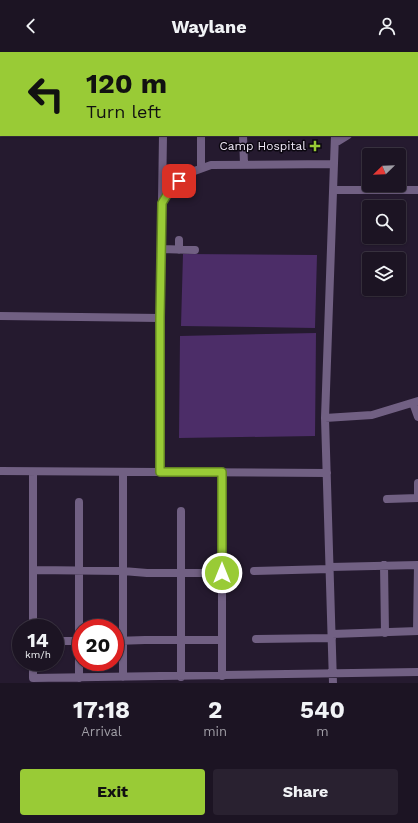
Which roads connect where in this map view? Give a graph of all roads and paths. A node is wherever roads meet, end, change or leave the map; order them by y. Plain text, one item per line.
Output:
1 (163, 136) edge
2 (201, 136) edge
3 (243, 136) edge
4 (345, 136) edge
5 (335, 139) edge
6 (244, 164) junction
7 (334, 164) junction
8 (201, 168) junction
9 (333, 190) junction
10 (418, 190) edge
11 (162, 203) junction
12 (179, 240) dead end
13 (161, 249) junction
14 (179, 250) junction
15 (195, 250) dead end
16 (0, 316) edge
17 (160, 318) junction
18 (415, 402) edge
19 (418, 417) edge
20 (325, 418) junction
21 (0, 471) edge
22 (33, 472) junction
23 (123, 472) junction
24 (160, 472) junction
25 (222, 472) junction
26 (327, 473) junction
27 (418, 483) edge
28 (418, 498) edge
29 (387, 499) dead end
30 (79, 502) dead end
31 (181, 511) dead end
32 (418, 565) edge
33 (384, 566) junction
34 (330, 568) junction
35 (33, 570) junction
36 (79, 570) junction
37 (123, 571) junction
38 (254, 571) dead end
39 (181, 573) junction
40 (222, 573) junction
41 (33, 619) edge
42 (80, 619) edge
43 (120, 619) edge
44 (418, 631) edge
45 (385, 633) junction
46 (332, 636) junction
47 (256, 639) dead end
48 (181, 640) junction
49 (222, 640) junction
50 (124, 641) edge
51 (33, 671) edge
52 (79, 671) edge
53 (122, 671) edge
54 (418, 672) edge
55 (181, 676) junction
56 (222, 676) junction
57 (123, 677) junction
58 (79, 678) junction
59 (333, 679) edge

1 - 11 lane
2 - 8 lane
3 - 6 lane
4 - 5 lane
5 - 7 lane
6 - 7 lane
6 - 8 lane
7 - 9 lane
8 - 11 lane
9 - 10 lane
9 - 20 lane
11 - 13 lane
12 - 14 lane
13 - 14 lane
13 - 17 lane
14 - 15 lane
16 - 17 lane
17 - 24 lane
18 - 19 lane
18 - 20 lane
20 - 26 lane
21 - 22 lane
22 - 23 lane
22 - 35 lane
23 - 24 lane
23 - 37 lane
24 - 25 lane
25 - 26 lane
25 - 40 lane
26 - 34 lane
27 - 28 lane
28 - 29 lane
30 - 36 lane
31 - 39 lane
32 - 33 lane
32 - 44 lane
33 - 34 lane
33 - 45 lane
34 - 38 lane
34 - 46 lane
35 - 36 lane
35 - 41 lane
36 - 37 lane
36 - 42 lane
37 - 39 lane
37 - 43 lane
39 - 40 lane
39 - 48 lane
40 - 49 lane
44 - 45 lane
45 - 46 lane
46 - 47 lane
46 - 59 lane
48 - 49 lane
48 - 50 lane
48 - 55 lane
49 - 56 lane
51 - 58 lane
52 - 58 lane
53 - 57 lane
54 - 59 lane
55 - 56 lane
55 - 57 lane
56 - 59 lane
57 - 58 lane

